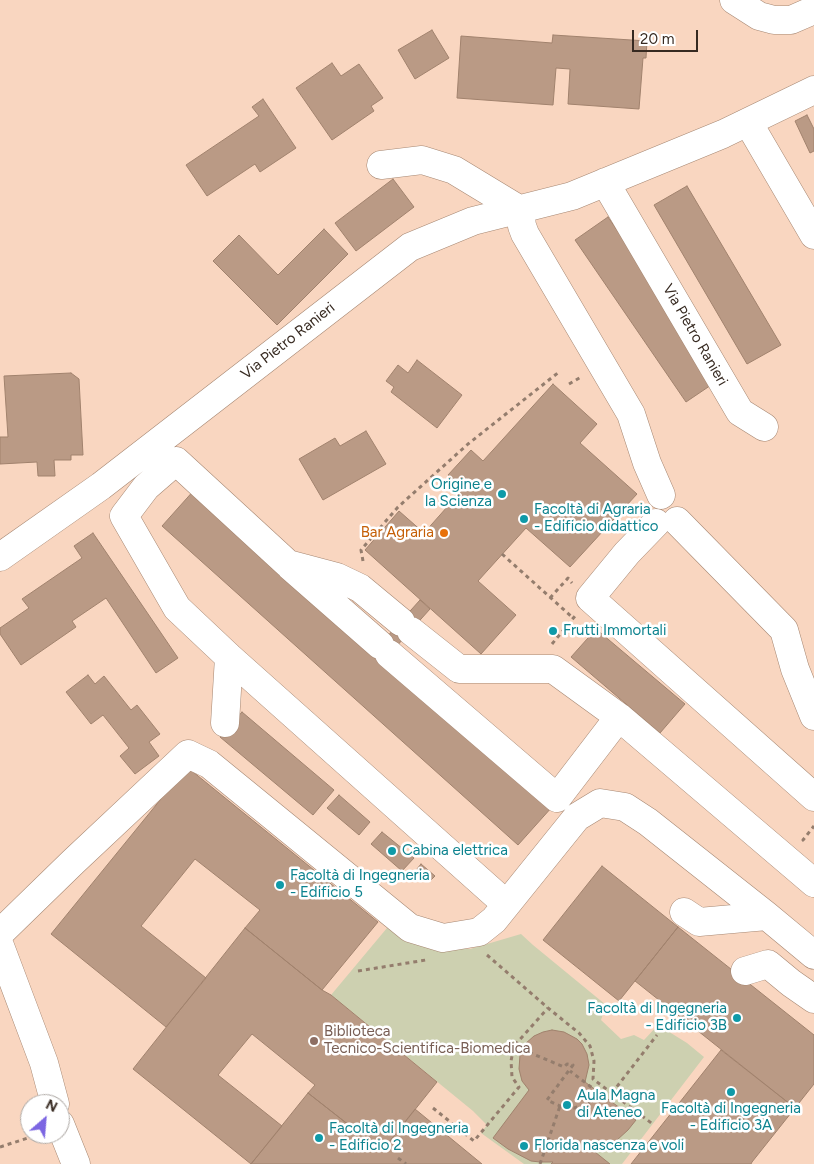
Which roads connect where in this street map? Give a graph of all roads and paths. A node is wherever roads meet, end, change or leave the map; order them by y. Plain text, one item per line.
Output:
1 (734, 0) edge
2 (814, 10) edge
3 (814, 90) edge
4 (748, 122) junction
5 (381, 165) dead end
6 (605, 182) junction
7 (521, 218) junction
8 (814, 235) edge
9 (559, 372) dead end
10 (582, 377) dead end
11 (569, 384) dead end
12 (764, 427) dead end
13 (101, 486) junction
14 (124, 516) junction
15 (666, 522) junction
16 (502, 554) dead end
17 (0, 557) edge
18 (288, 564) junction
19 (363, 565) dead end
20 (568, 578) dead end
21 (550, 598) junction
22 (230, 657) junction
23 (554, 669) junction
24 (814, 716) edge
25 (619, 718) junction
26 (225, 723) dead end
27 (814, 797) edge
28 (557, 798) junction
29 (814, 826) edge
30 (809, 845) dead end
31 (528, 850) dead end
32 (814, 883) edge
33 (506, 904) junction
34 (684, 912) dead end
35 (767, 916) junction
36 (0, 933) edge
37 (0, 946) edge
38 (482, 951) dead end
39 (814, 955) edge
40 (434, 959) dead end
41 (358, 971) dead end
42 (745, 971) dead end
43 (814, 999) edge
44 (548, 1008) junction
45 (657, 1035) dead end
46 (514, 1046) junction
47 (570, 1071) junction
48 (612, 1093) junction
49 (52, 1094) edge
50 (560, 1106) junction
51 (433, 1108) dead end
52 (654, 1125) dead end
53 (20, 1141) edge
54 (68, 1144) edge
55 (0, 1147) edge
56 (398, 1158) dead end
57 (76, 1164) edge
58 (406, 1164) edge
59 (540, 1164) edge

1 - 2 street
3 - 4 street, Via Pietro Ranieri
4 - 6 street, Via Pietro Ranieri
4 - 8 street
5 - 7 street
6 - 7 street, Via Pietro Ranieri
6 - 12 street, Via Pietro Ranieri
7 - 13 street, Via Pietro Ranieri
7 - 15 street
9 - 19 path
10 - 11 path
13 - 14 street
13 - 17 street, Via Pietro Ranieri
14 - 18 street
14 - 22 street
15 - 24 street
15 - 27 street
16 - 21 path
18 - 23 street
18 - 28 street
20 - 21 path
21 - 23 path
22 - 26 street
22 - 33 street
23 - 25 street
25 - 28 street
25 - 32 street
28 - 31 street
29 - 30 path
33 - 35 street
33 - 36 street
34 - 35 street
35 - 39 street
37 - 49 street
38 - 44 path
40 - 41 path
42 - 43 street
44 - 46 path
44 - 48 path
45 - 48 path
46 - 47 path
46 - 51 path
47 - 50 path
47 - 50 path
48 - 52 path
50 - 59 path
53 - 55 path
54 - 57 street
56 - 58 path

